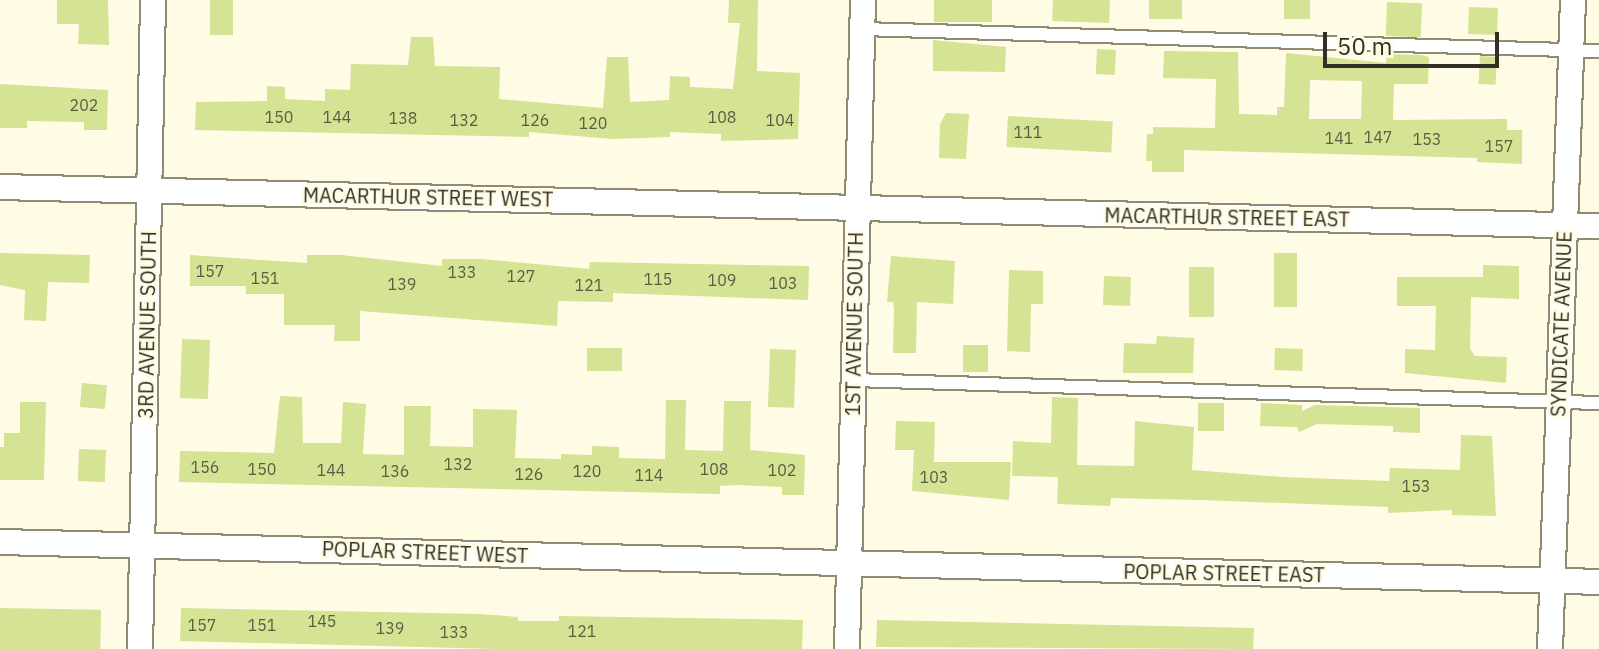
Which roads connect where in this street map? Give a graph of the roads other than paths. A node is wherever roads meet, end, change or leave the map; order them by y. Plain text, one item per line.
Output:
1 (153, 0) edge
2 (863, 0) edge
3 (1573, 0) edge
4 (862, 29) junction
5 (1571, 50) junction
6 (1599, 51) edge
7 (0, 187) edge
8 (150, 190) junction
9 (856, 208) junction
10 (1565, 225) junction
11 (1599, 226) edge
12 (853, 380) junction
13 (1558, 402) junction
14 (1599, 403) edge
15 (0, 542) edge
16 (141, 544) junction
17 (850, 564) junction
18 (1552, 581) junction
19 (1599, 582) edge
20 (140, 649) edge
21 (847, 649) edge
22 (1550, 649) edge

1 - 8 street, 3RD AVENUE SOUTH
2 - 4 street, 1ST AVENUE SOUTH
3 - 5 street, SYNDICATE AVENUE
4 - 5 lane
4 - 9 street, 1ST AVENUE SOUTH
5 - 6 lane
5 - 10 street, SYNDICATE AVENUE
7 - 8 street, MACARTHUR STREET WEST
8 - 9 street, MACARTHUR STREET WEST
8 - 16 street, 3RD AVENUE SOUTH
9 - 10 street, MACARTHUR STREET EAST
9 - 12 street, 1ST AVENUE SOUTH
10 - 11 street, MACARTHUR STREET EAST
10 - 13 street, SYNDICATE AVENUE
12 - 13 lane
12 - 17 street, 1ST AVENUE SOUTH
13 - 14 lane
13 - 18 street, SYNDICATE AVENUE
15 - 16 street, POPLAR STREET WEST
16 - 17 street, POPLAR STREET WEST
16 - 20 street, 3RD AVENUE SOUTH
17 - 18 street, POPLAR STREET EAST
17 - 21 street, 1ST AVENUE SOUTH
18 - 19 street, POPLAR STREET EAST
18 - 22 street, SYNDICATE AVENUE

